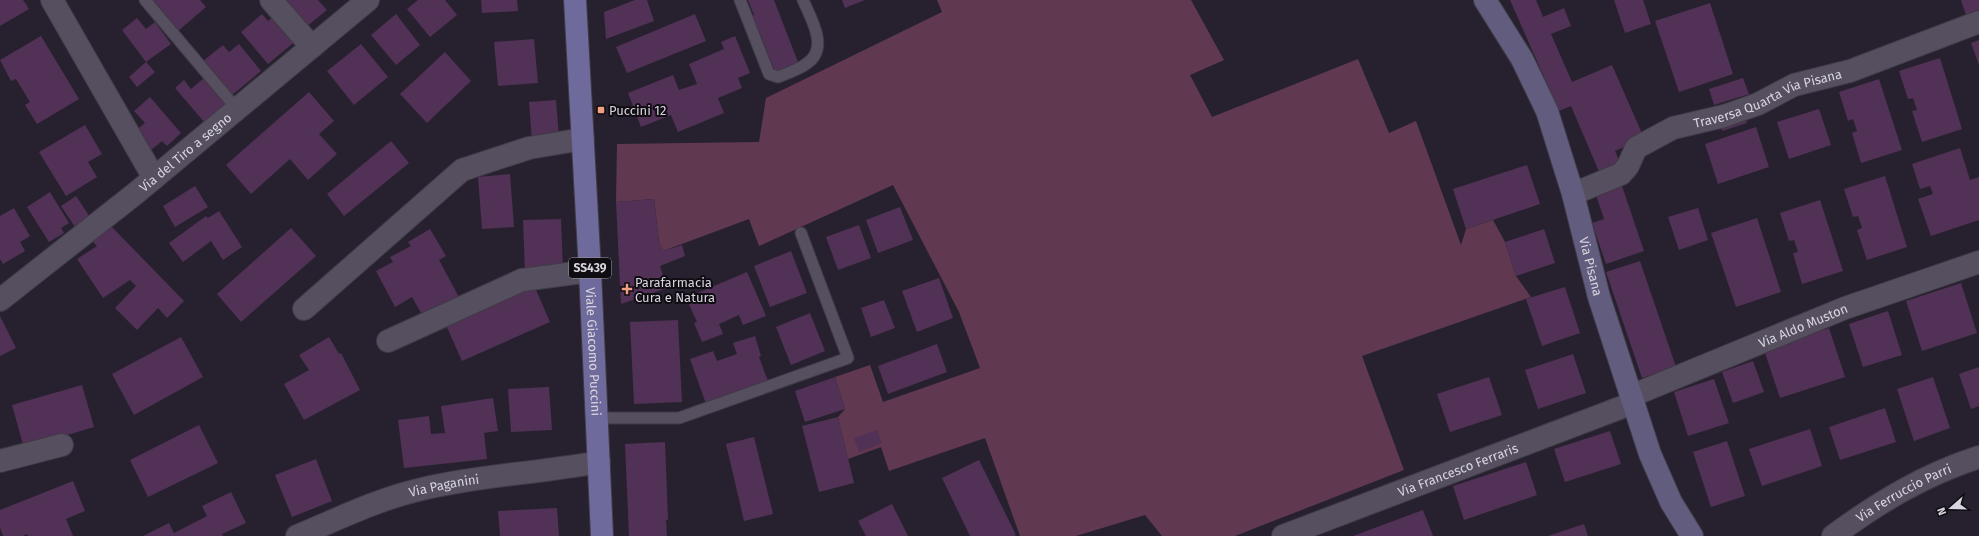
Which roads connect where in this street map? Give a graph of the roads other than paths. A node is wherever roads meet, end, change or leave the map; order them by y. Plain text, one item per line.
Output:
1 (52, 0) edge
2 (144, 0) edge
3 (271, 0) edge
4 (368, 0) edge
5 (575, 0) edge
6 (740, 0) edge
7 (803, 0) edge
8 (1485, 0) edge
9 (1979, 22) edge
10 (312, 47) junction
11 (237, 109) junction
12 (583, 139) junction
13 (154, 178) junction
14 (1573, 194) junction
15 (801, 233) dead end
16 (1979, 262) edge
17 (590, 272) junction
18 (0, 300) edge
19 (304, 309) dead end
20 (388, 341) dead end
21 (1632, 400) junction
22 (596, 418) junction
23 (62, 445) dead end
24 (1979, 457) edge
25 (0, 461) edge
26 (599, 462) junction
27 (297, 536) edge
28 (602, 536) edge
29 (1284, 536) edge
30 (1692, 536) edge
31 (1833, 536) edge

1 - 13 street
2 - 11 lane
3 - 10 street
4 - 10 street, Via del Tiro a segno
5 - 12 main road, Viale Giacomo Puccini / SS439
6 - 7 lane
8 - 14 main road, Via Pisana
9 - 14 street, Traversa Quarta Via Pisana
10 - 11 street, Via del Tiro a segno
11 - 13 street, Via del Tiro a segno
12 - 17 main road, Viale Giacomo Puccini / SS439
12 - 19 street
13 - 18 street, Via del Tiro a segno
14 - 21 main road, Via Pisana
15 - 22 lane
16 - 21 street, Via Aldo Muston
17 - 20 street
17 - 22 main road, Viale Giacomo Puccini / SS439
21 - 29 street, Via Francesco Ferraris
21 - 30 main road, Via Pisana
22 - 26 main road, Viale Giacomo Puccini / SS439
23 - 25 street
24 - 31 street, Via Ferruccio Parri
26 - 27 street, Via Paganini
26 - 28 main road, Viale Giacomo Puccini / SS439

